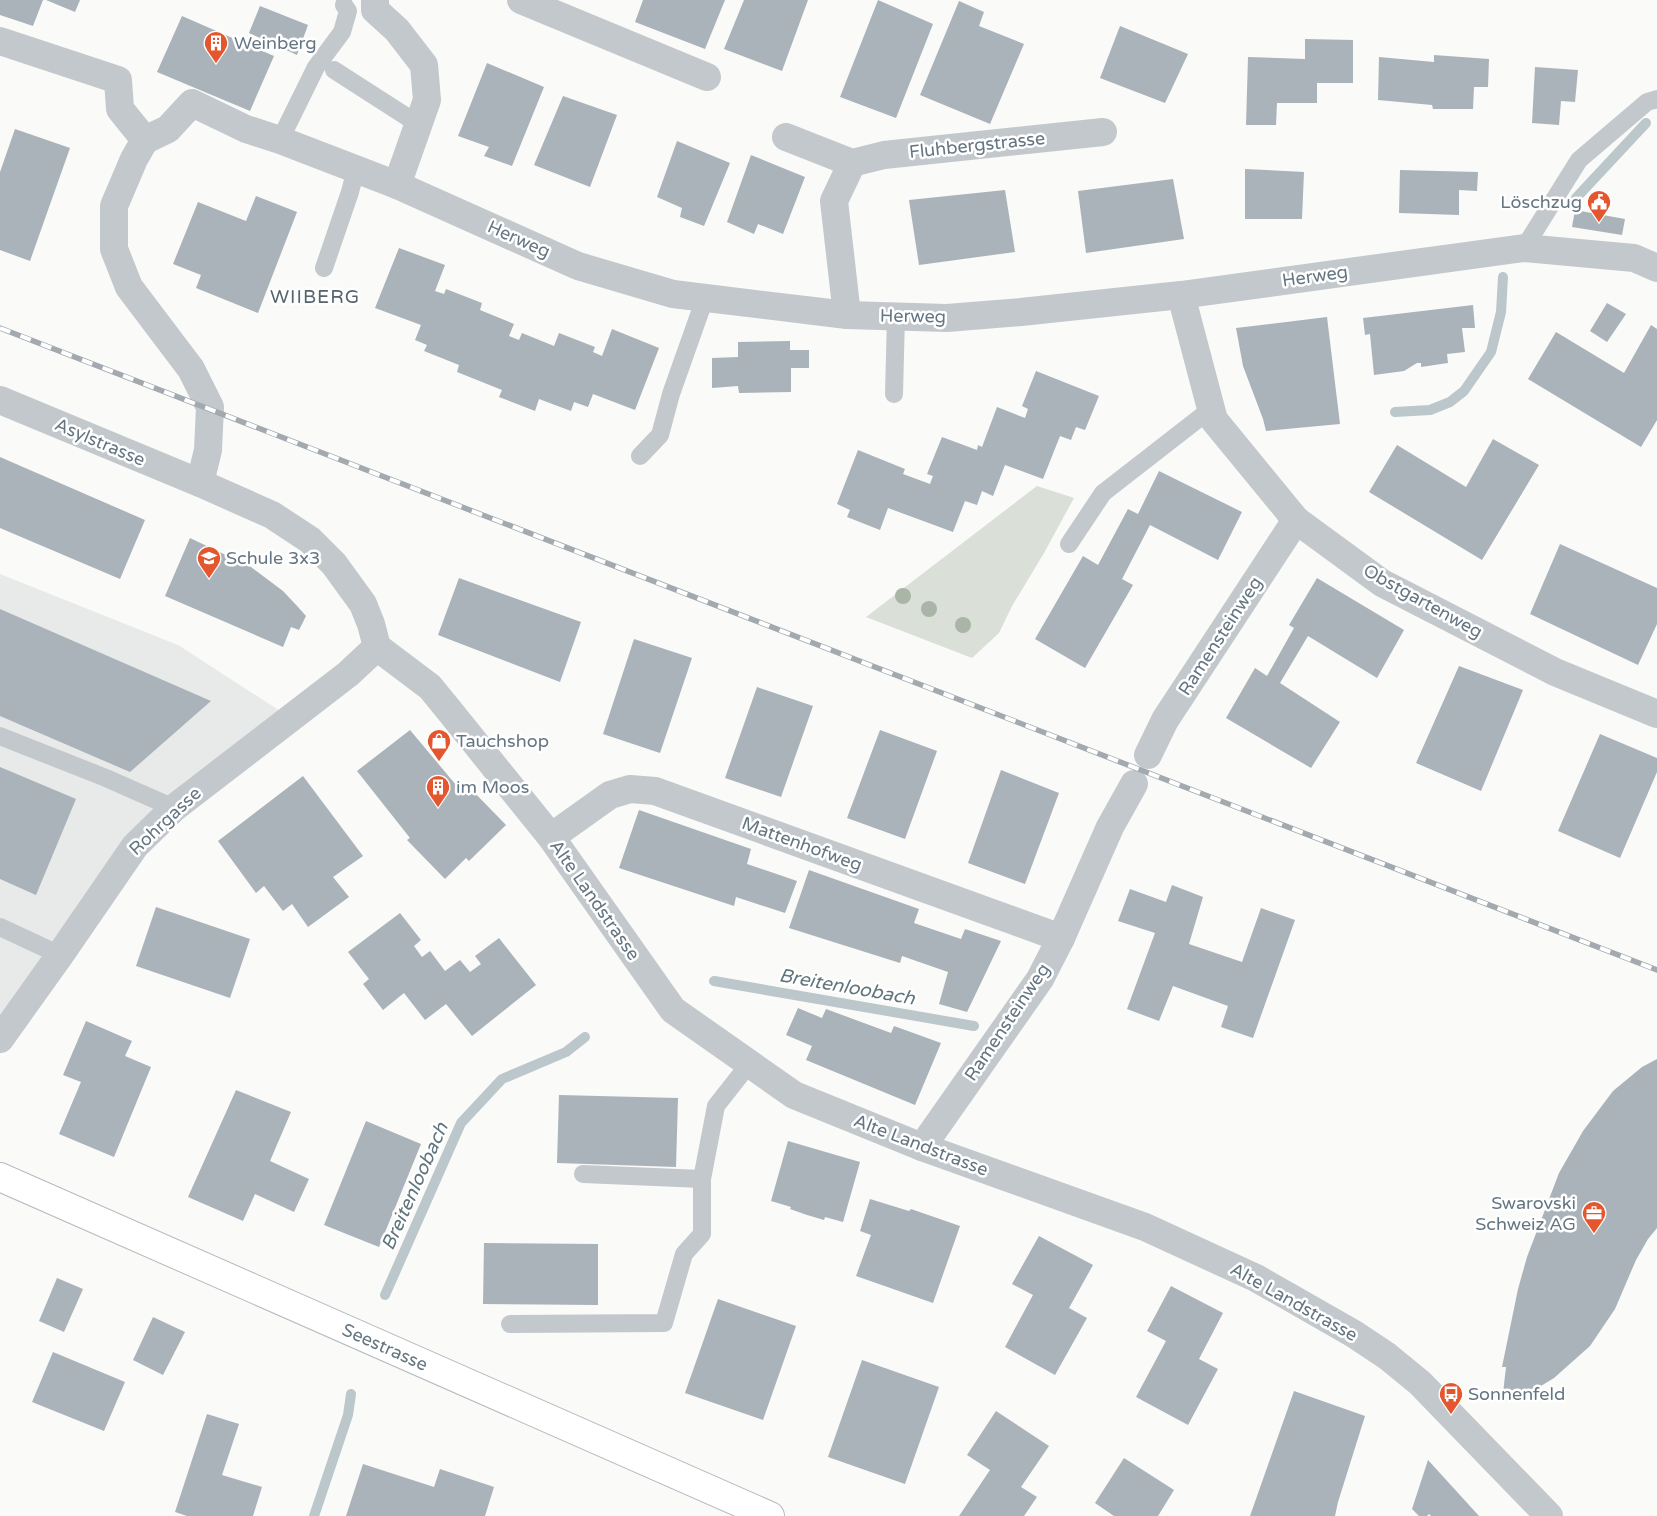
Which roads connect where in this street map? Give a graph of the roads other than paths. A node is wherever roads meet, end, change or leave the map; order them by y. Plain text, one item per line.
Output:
1 (375, 0) edge
2 (521, 0) edge
3 (344, 5) dead end
4 (0, 41) edge
5 (334, 70) dead end
6 (707, 77) dead end
7 (1657, 99) edge
8 (418, 124) junction
9 (1103, 132) dead end
10 (786, 137) dead end
11 (145, 140) junction
12 (280, 140) junction
13 (852, 163) junction
14 (356, 169) junction
15 (397, 185) junction
16 (1524, 248) junction
17 (324, 268) dead end
18 (1657, 268) edge
19 (1182, 295) junction
20 (705, 298) junction
21 (847, 315) junction
22 (896, 316) junction
23 (894, 394) dead end
24 (0, 400) edge
25 (1211, 409) junction
26 (640, 456) dead end
27 (200, 484) junction
28 (1296, 520) junction
29 (1069, 544) dead end
30 (377, 647) junction
31 (1657, 714) edge
32 (0, 736) edge
33 (1148, 755) dead end
34 (1134, 784) dead end
35 (174, 808) junction
36 (552, 837) junction
37 (0, 927) edge
38 (1061, 938) junction
39 (60, 955) junction
40 (0, 1039) edge
41 (749, 1064) junction
42 (922, 1147) junction
43 (583, 1174) dead end
44 (0, 1178) edge
45 (702, 1180) junction
46 (510, 1324) dead end
47 (770, 1516) edge
48 (1549, 1516) edge

1 - 8 street
2 - 6 street
3 - 12 lane
4 - 11 street
5 - 8 lane
7 - 16 lane
8 - 15 street
9 - 13 street, Fluhbergstrasse
10 - 13 street
11 - 12 street, Herweg
11 - 27 street
12 - 14 street, Herweg
13 - 21 street
14 - 15 street, Herweg
14 - 17 lane
15 - 20 street, Herweg
16 - 18 street, Herweg
16 - 19 street, Herweg
19 - 22 street, Herweg
19 - 25 street, Obstgartenweg
20 - 21 street, Herweg
20 - 26 lane
21 - 22 street, Herweg
22 - 23 lane
24 - 27 street, Asylstrasse
25 - 28 street, Obstgartenweg
25 - 29 lane
27 - 30 street
28 - 31 street, Obstgartenweg
28 - 33 street, Ramensteinweg
30 - 35 street, Rohrgasse
30 - 36 street, Alte Landstrasse
32 - 35 lane
34 - 38 street, Ramensteinweg
35 - 39 street, Rohrgasse
36 - 38 street, Mattenhofweg
36 - 41 street, Alte Landstrasse
37 - 39 lane
38 - 42 street, Ramensteinweg
39 - 40 street, Rohrgasse
41 - 42 street, Alte Landstrasse
41 - 45 lane
42 - 48 street, Alte Landstrasse
43 - 45 lane
44 - 47 main road, Seestrasse
45 - 46 lane

